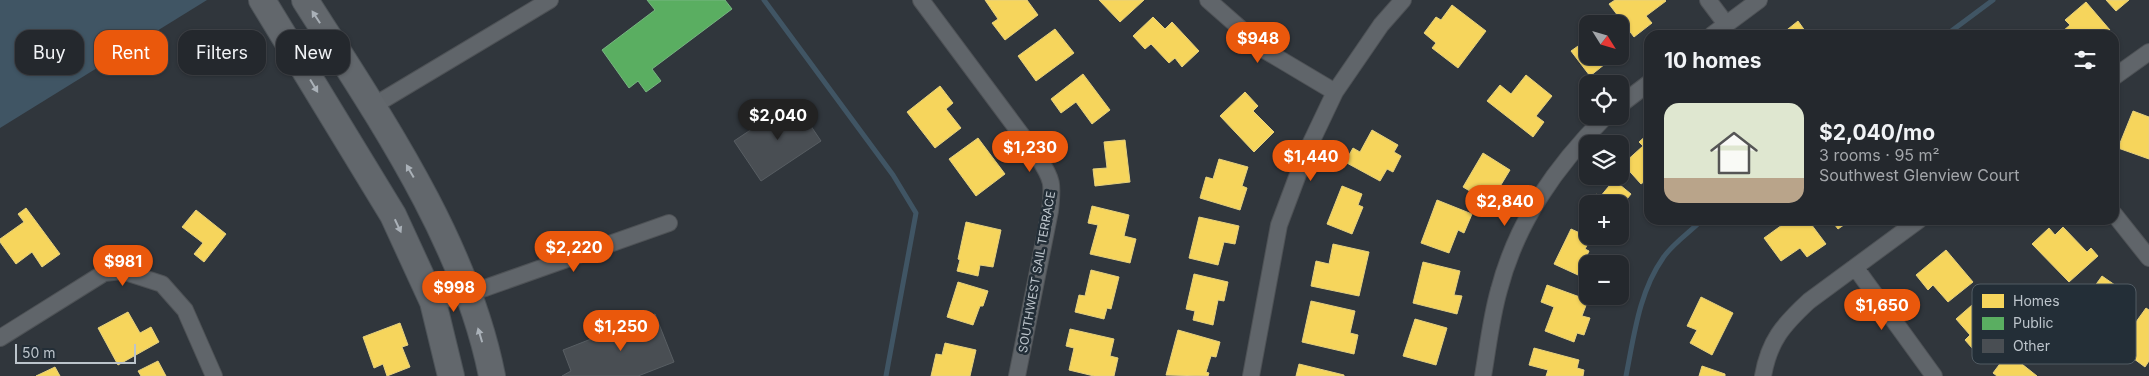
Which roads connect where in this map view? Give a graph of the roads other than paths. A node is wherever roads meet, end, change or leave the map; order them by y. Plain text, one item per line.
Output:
1 (262, 0) edge
2 (304, 0) edge
3 (550, 0) edge
4 (921, 0) edge
5 (1208, 0) edge
6 (1403, 0) edge
7 (1708, 0) edge
8 (1759, 0) edge
9 (1726, 24) junction
10 (1718, 30) edge
11 (2149, 52) edge
12 (2119, 74) edge
13 (1644, 87) edge
14 (1335, 92) junction
15 (1629, 98) edge
16 (373, 106) junction
17 (1598, 125) edge
18 (2119, 220) edge
19 (669, 223) dead end
20 (1912, 225) edge
21 (2149, 258) edge
22 (1855, 267) junction
23 (468, 294) junction
24 (433, 302) junction
25 (0, 338) edge
26 (214, 376) edge
27 (452, 376) edge
28 (492, 376) edge
29 (1018, 376) edge
30 (1251, 376) edge
31 (1483, 376) edge
32 (1763, 376) edge
33 (1934, 376) edge

1 -> 24 main road
16 -> 2 main road
3 - 16 street
4 - 29 street, SOUTHWEST SAIL TERRACE
5 - 14 street
6 - 14 street
7 - 9 street
8 - 9 street
9 - 10 street
11 - 12 street
13 - 15 street
14 - 30 street
23 -> 16 main road
17 - 31 street
18 - 21 street
19 - 23 street
20 - 22 street
22 - 32 street
22 - 33 street
23 - 24 street
28 -> 23 main road
24 - 27 main road
25 - 26 street

